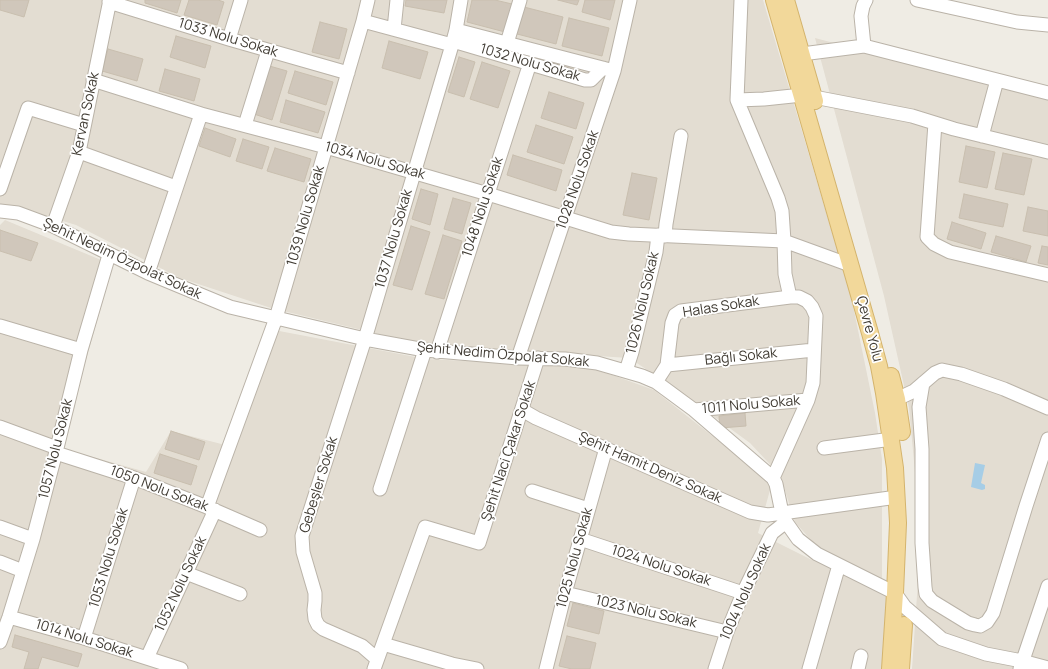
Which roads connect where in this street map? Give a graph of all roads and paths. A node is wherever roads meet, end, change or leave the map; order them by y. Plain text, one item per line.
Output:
1 (241, 0) edge
2 (368, 0) edge
3 (397, 0) edge
4 (461, 0) edge
5 (520, 0) edge
6 (630, 0) edge
7 (741, 0) edge
8 (774, 0) edge
9 (786, 0) edge
10 (855, 0) edge
11 (866, 0) edge
12 (918, 0) edge
13 (109, 1) edge
14 (363, 21) junction
15 (1048, 25) edge
16 (394, 29) junction
17 (454, 38) junction
18 (228, 39) junction
19 (507, 43) junction
20 (864, 46) junction
21 (268, 50) junction
22 (802, 54) junction
23 (530, 63) junction
24 (609, 70) junction
25 (348, 73) junction
26 (93, 80) junction
27 (997, 80) junction
28 (1048, 93) edge
29 (808, 96) junction
30 (737, 100) junction
31 (200, 114) junction
32 (934, 123) junction
33 (84, 125) junction
34 (245, 125) junction
35 (681, 136) dead end
36 (982, 136) junction
37 (326, 147) junction
38 (79, 152) junction
39 (1048, 152) edge
40 (414, 173) junction
41 (176, 187) junction
42 (0, 189) edge
43 (488, 194) junction
44 (0, 211) edge
45 (565, 218) junction
46 (53, 226) junction
47 (662, 235) junction
48 (784, 241) junction
49 (109, 255) junction
50 (850, 265) junction
51 (148, 274) junction
52 (1048, 275) edge
53 (790, 297) junction
54 (276, 318) junction
55 (0, 326) edge
56 (365, 339) junction
57 (81, 350) junction
58 (814, 350) junction
59 (431, 351) junction
60 (518, 358) junction
61 (538, 358) junction
62 (667, 365) junction
63 (626, 371) junction
64 (656, 382) junction
65 (923, 383) junction
66 (897, 399) junction
67 (808, 400) junction
68 (1048, 408) edge
69 (522, 410) junction
70 (694, 410) junction
71 (0, 427) edge
72 (892, 439) junction
73 (1048, 439) edge
74 (606, 448) junction
75 (824, 448) dead end
76 (57, 451) junction
77 (134, 478) junction
78 (773, 478) junction
79 (380, 489) dead end
80 (532, 491) dead end
81 (897, 497) junction
82 (211, 509) junction
83 (588, 509) junction
84 (784, 517) junction
85 (0, 527) edge
86 (260, 530) dead end
87 (32, 539) junction
88 (580, 539) junction
89 (0, 562) edge
90 (839, 565) junction
91 (23, 571) junction
92 (186, 573) junction
93 (1048, 586) edge
94 (743, 592) junction
95 (565, 593) junction
96 (895, 593) junction
97 (240, 594) dead end
98 (905, 607) junction
99 (10, 617) junction
100 (727, 632) junction
101 (84, 638) junction
102 (0, 642) edge
103 (383, 644) junction
104 (147, 658) junction
105 (375, 664) edge
106 (1021, 665) edge
107 (1048, 668) edge
108 (181, 669) edge
109 (477, 669) edge
110 (546, 669) edge
111 (715, 669) edge
112 (809, 669) edge
113 (890, 669) edge
114 (901, 669) edge

1 - 18 street
2 - 14 street
3 - 16 street
4 - 17 street, 1037 Nolu Sokak
5 - 19 street
6 - 24 street, 1028 Nolu Sokak
7 - 30 street
8 - 29 main road, Çevre Yolu
9 - 22 main road, Çevre Yolu
10 - 20 street
11 - 20 street
12 - 15 street
13 - 18 street, 1033 Nolu Sokak
13 - 26 street, Kervan Sokak
14 - 16 street, 1032 Nolu Sokak
14 - 25 street, 1039 Nolu Sokak
16 - 17 street, 1032 Nolu Sokak
17 - 19 street
17 - 23 street, 1032 Nolu Sokak
17 - 40 street, 1037 Nolu Sokak
18 - 21 street, 1033 Nolu Sokak
19 - 24 street
20 - 22 street
20 - 27 street
21 - 25 street, 1033 Nolu Sokak
21 - 34 street
22 - 29 main road, Çevre Yolu
23 - 24 street, 1032 Nolu Sokak
23 - 43 street, 1048 Nolu Sokak
24 - 45 street, 1028 Nolu Sokak
25 - 37 street, 1039 Nolu Sokak
26 - 31 street, 1034 Nolu Sokak
26 - 33 street, Kervan Sokak
27 - 28 street
27 - 36 street
29 - 30 street
29 - 32 street
29 - 50 main road, Çevre Yolu
29 - 66 main road, Çevre Yolu
30 - 48 street
31 - 34 street, 1034 Nolu Sokak
31 - 41 street
32 - 36 street
32 - 52 street
33 - 38 street, Kervan Sokak
33 - 42 street
34 - 37 street, 1034 Nolu Sokak
35 - 47 street, 1026 Nolu Sokak
36 - 39 street
37 - 40 street, 1034 Nolu Sokak
37 - 54 street, 1039 Nolu Sokak
38 - 41 street
38 - 46 street, Kervan Sokak
40 - 43 street, 1034 Nolu Sokak
40 - 56 street, 1037 Nolu Sokak
41 - 51 street
43 - 45 street, 1034 Nolu Sokak
43 - 59 street, 1048 Nolu Sokak
44 - 46 street, Şehit Nedim Özpolat Sokak
45 - 47 street, 1034 Nolu Sokak
45 - 60 street, 1028 Nolu Sokak
46 - 49 street, Şehit Nedim Özpolat Sokak
47 - 48 street, 1034 Nolu Sokak
47 - 63 street, 1026 Nolu Sokak
48 - 50 street, 1034 Nolu Sokak
48 - 53 street
49 - 51 street, Şehit Nedim Özpolat Sokak
49 - 57 street, 1057 Nolu Sokak
50 - 72 main road, Çevre Yolu
51 - 54 street, Şehit Nedim Özpolat Sokak
53 - 58 street
53 - 62 street, Halas Sokak
54 - 56 street, Şehit Nedim Özpolat Sokak
54 - 82 street, 1039 Nolu Sokak
55 - 57 street
56 - 59 street, Şehit Nedim Özpolat Sokak
56 - 105 street, Gebeşler Sokak
57 - 76 street, 1057 Nolu Sokak
58 - 62 street, Bağlı Sokak
58 - 67 street
59 - 60 street, Şehit Nedim Özpolat Sokak
59 - 79 street, 1048 Nolu Sokak
60 - 61 street, Şehit Nedim Özpolat Sokak
61 - 63 street, Şehit Nedim Özpolat Sokak
61 - 69 street, Şehit Naci Çakar Sokak
62 - 64 street, Halas Sokak
63 - 64 street, Şehit Nedim Özpolat Sokak
64 - 70 street, Şehit Nedim Özpolat Sokak
65 - 66 street
65 - 68 street
65 - 73 street
66 - 98 main road, Çevre Yolu
67 - 70 street, 1011 Nolu Sokak
67 - 78 street
69 - 74 street, Şehit Hamit Deniz Sokak
69 - 103 street, Şehit Naci Çakar Sokak
70 - 78 street, Şehit Nedim Özpolat Sokak
71 - 76 street, 1050 Nolu Sokak
72 - 75 street
72 - 81 main road, Çevre Yolu
74 - 83 street, 1025 Nolu Sokak
74 - 84 street, Şehit Hamit Deniz Sokak
76 - 77 street, 1050 Nolu Sokak
76 - 87 street, 1057 Nolu Sokak
77 - 82 street, 1050 Nolu Sokak
77 - 101 street, 1053 Nolu Sokak
78 - 84 street
80 - 83 street
81 - 84 street, Şehit Hamit Deniz Sokak
81 - 96 main road, Çevre Yolu
82 - 86 street, 1050 Nolu Sokak
82 - 92 street, 1052 Nolu Sokak
83 - 88 street, 1025 Nolu Sokak
84 - 90 street
84 - 94 street, 1004 Nolu Sokak
85 - 87 street
87 - 91 street, 1057 Nolu Sokak
88 - 94 street, 1024 Nolu Sokak
88 - 95 street, 1025 Nolu Sokak
89 - 91 street
90 - 96 street
90 - 112 street
91 - 99 street, 1057 Nolu Sokak
92 - 97 street
92 - 104 street, 1052 Nolu Sokak
93 - 106 street
94 - 100 street, 1004 Nolu Sokak
95 - 100 street, 1023 Nolu Sokak
95 - 110 street, 1025 Nolu Sokak
96 - 98 street
96 - 113 main road, Çevre Yolu
98 - 106 street
98 - 114 main road, Çevre Yolu
99 - 101 street, 1014 Nolu Sokak
99 - 102 street, 1057 Nolu Sokak
100 - 111 street, 1004 Nolu Sokak
101 - 104 street, 1014 Nolu Sokak
103 - 105 street
103 - 109 street
104 - 108 street, 1014 Nolu Sokak
106 - 107 street

